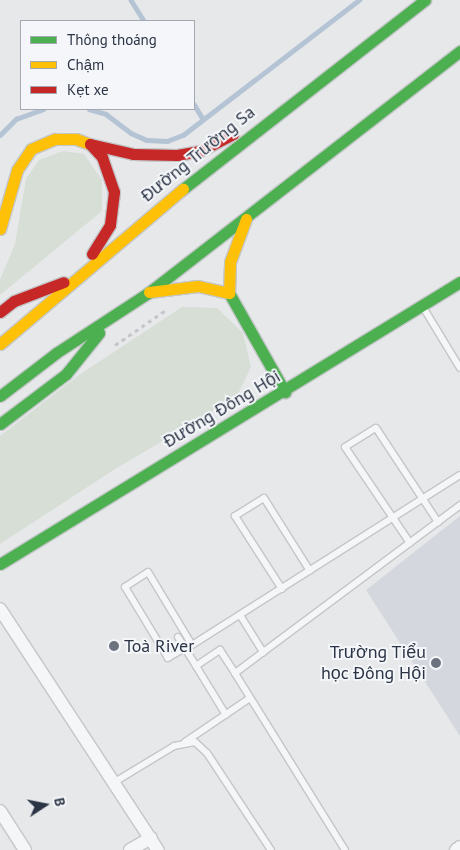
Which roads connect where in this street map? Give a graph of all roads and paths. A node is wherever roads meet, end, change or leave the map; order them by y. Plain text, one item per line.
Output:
1 (425, 0) edge
2 (460, 51) edge
3 (281, 110) junction
4 (370, 140) dead end
5 (90, 144) junction
6 (342, 144) junction
7 (246, 219) junction
8 (0, 228) edge
9 (72, 279) junction
10 (460, 282) edge
11 (148, 293) junction
12 (230, 293) junction
13 (171, 306) dead end
14 (422, 306) junction
15 (117, 311) junction
16 (0, 312) edge
17 (0, 344) edge
18 (113, 346) dead end
19 (460, 368) edge
20 (285, 392) junction
21 (0, 396) edge
22 (0, 424) edge
23 (460, 475) edge
24 (422, 498) junction
25 (460, 504) edge
26 (392, 518) junction
27 (438, 522) junction
28 (410, 543) junction
29 (0, 564) edge
30 (310, 571) junction
31 (282, 589) junction
32 (0, 609) edge
33 (240, 616) junction
34 (178, 637) dead end
35 (185, 648) junction
36 (263, 652) junction
37 (196, 666) junction
38 (235, 673) junction
39 (250, 698) junction
40 (226, 714) junction
41 (185, 742) junction
42 (113, 784) junction
43 (0, 811) edge
44 (150, 838) junction
45 (460, 847) edge
46 (25, 850) edge
47 (130, 850) edge
48 (158, 850) edge
49 (271, 850) edge
50 (345, 850) edge
51 (456, 850) edge

1 - 3 main road, Đường Trường Sa
2 - 6 main road
3 - 5 main road
3 - 9 main road, Đường Trường Sa
4 - 6 main road
5 - 8 main road
5 - 9 main road
6 - 7 main road
7 - 11 main road
7 - 12 main road
9 - 16 main road
9 - 17 main road, Đường Trường Sa
10 - 14 main road, Đường Đông Hội
11 - 12 main road
11 - 15 main road
12 - 20 main road
13 - 18 path
14 - 19 lane
14 - 20 main road, Đường Đông Hội
15 - 21 main road
15 - 22 main road
20 - 29 main road, Đường Đông Hội
23 - 24 lane
24 - 26 lane
24 - 26 lane
24 - 27 lane
25 - 27 lane
26 - 28 lane
26 - 30 lane
27 - 28 lane
28 - 36 lane
30 - 31 lane
30 - 31 lane
31 - 33 lane
32 - 42 street
33 - 35 lane
33 - 36 lane
34 - 35 lane
35 - 37 lane
36 - 38 lane
37 - 38 lane
37 - 40 lane
38 - 39 lane
39 - 40 lane
39 - 50 lane
40 - 41 lane
41 - 42 lane
41 - 49 lane
42 - 44 street
43 - 46 street
44 - 47 street
44 - 48 street
45 - 51 street

